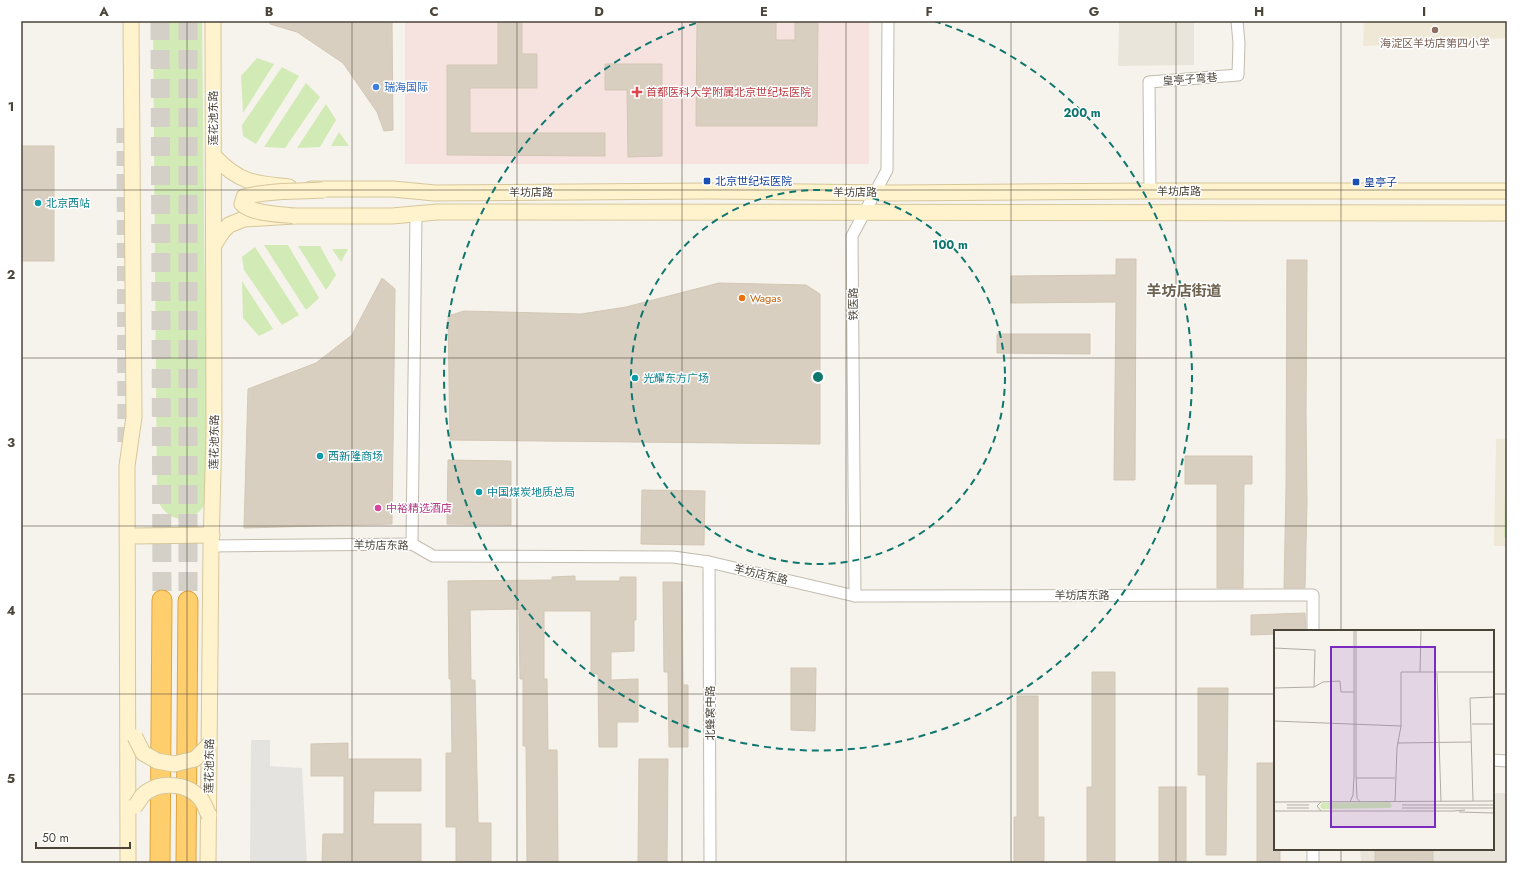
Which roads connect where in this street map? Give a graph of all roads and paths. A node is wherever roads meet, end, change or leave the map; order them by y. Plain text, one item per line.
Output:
1 (131, 21) edge
2 (213, 21) edge
3 (888, 21) edge
4 (1237, 21) edge
5 (214, 156) junction
6 (323, 190) junction
7 (1150, 191) junction
8 (1507, 191) edge
9 (874, 193) junction
10 (865, 212) junction
11 (1507, 213) edge
12 (416, 214) junction
13 (294, 216) junction
14 (215, 243) junction
15 (134, 417) junction
16 (134, 536) junction
17 (212, 540) junction
18 (412, 544) junction
19 (709, 562) junction
20 (855, 596) junction
21 (162, 600) tunnel mouth
22 (188, 601) tunnel mouth
23 (1313, 630) edge
24 (135, 737) junction
25 (210, 744) junction
26 (1494, 760) edge
27 (1507, 761) edge
28 (135, 806) junction
29 (209, 815) junction
30 (1313, 850) edge
31 (128, 863) edge
32 (136, 863) edge
33 (160, 863) edge
34 (186, 863) edge
35 (208, 863) edge
36 (710, 863) edge
37 (1313, 863) edge

1 - 15 main road
2 - 5 main road, 莲花池东路
3 - 9 street, 铁医路
4 - 7 street, 皇亭子弯巷
5 - 6 main road, 羊坊店路, bridge
5 - 14 main road, 莲花池东路
6 - 9 main road, 羊坊店路
6 - 13 main road, bridge
7 - 8 main road, 羊坊店路
7 - 9 main road, 羊坊店路
9 - 10 street, 铁医路
10 - 11 main road, 羊坊店路
10 - 12 main road, 羊坊店路
10 - 20 street, 铁医路
12 - 13 main road, 羊坊店路
12 - 18 street
13 - 14 main road, 羊坊店路, bridge
14 - 17 main road, 莲花池东路
15 - 16 main road
15 - 31 main road
16 - 17 main road
16 - 24 main road
17 - 18 street, 羊坊店东路
17 - 25 main road, 莲花池东路
18 - 19 street, 羊坊店东路
19 - 20 street, 羊坊店东路
19 - 36 street, 北蜂窝中路
20 - 23 street, 羊坊店东路
21 - 33 highway
22 - 34 highway, 莲花池东路
24 - 25 main road, bridge
24 - 28 main road
25 - 29 main road, 莲花池东路
26 - 27 street
28 - 29 main road, bridge
28 - 32 main road
29 - 35 main road, 莲花池东路
30 - 37 street

